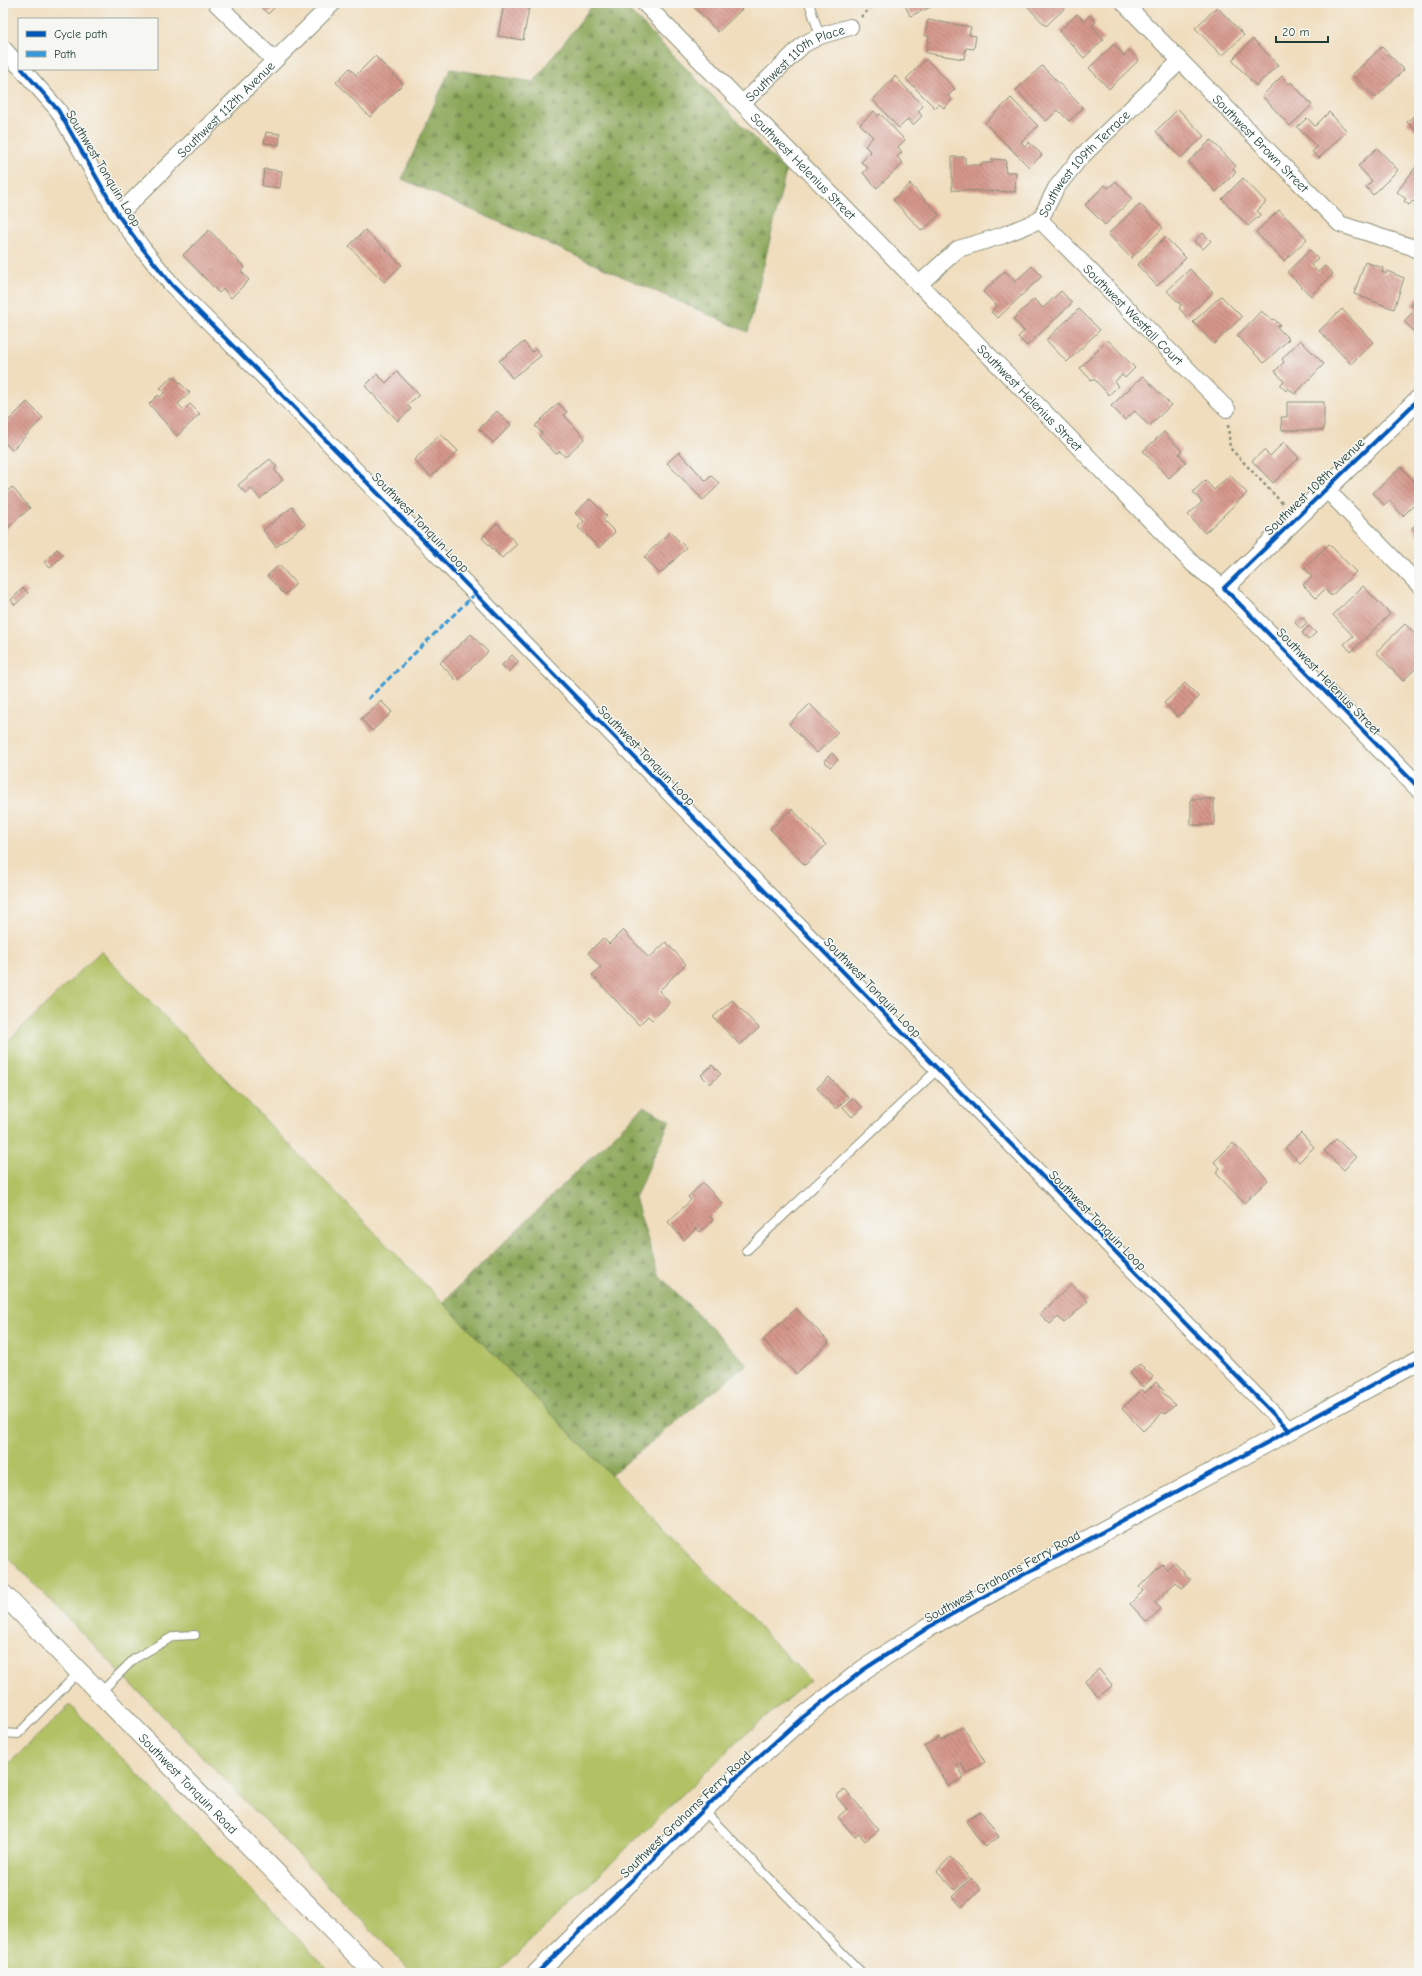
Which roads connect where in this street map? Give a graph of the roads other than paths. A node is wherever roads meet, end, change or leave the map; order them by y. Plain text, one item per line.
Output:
1 (216, 3) edge
2 (333, 3) edge
3 (644, 3) edge
4 (809, 3) edge
5 (1124, 3) edge
6 (850, 27) dead end
7 (820, 36) junction
8 (3, 48) edge
9 (274, 60) junction
10 (1180, 61) junction
11 (18, 65) edge
12 (23, 70) edge
13 (743, 103) junction
14 (118, 216) junction
15 (1040, 220) junction
16 (1419, 251) edge
17 (918, 285) junction
18 (1419, 399) edge
19 (1227, 409) road end
20 (1326, 489) junction
21 (1419, 585) edge
22 (1224, 588) junction
23 (1419, 788) edge
24 (938, 1069) junction
25 (746, 1250) dead end
26 (1419, 1360) edge
27 (1289, 1430) junction
28 (3, 1594) edge
29 (195, 1635) dead end
30 (79, 1672) junction
31 (100, 1693) junction
32 (3, 1733) edge
33 (703, 1810) junction
34 (374, 1973) edge
35 (537, 1973) edge
36 (862, 1973) edge

1 - 9 street
2 - 9 street, Southwest 112th Avenue
3 - 13 street, Southwest Helenius Street
4 - 7 lane
5 - 10 street, Southwest Brown Street
6 - 7 street, Southwest 110th Place
7 - 13 street, Southwest 110th Place
8 - 11 street
9 - 14 street, Southwest 112th Avenue
10 - 15 street, Southwest 109th Terrace
10 - 16 street, Southwest Brown Street
12 - 14 street, Southwest Tonquin Loop
13 - 17 street, Southwest Helenius Street
14 - 24 street, Southwest Tonquin Loop
15 - 17 street, Southwest 109th Terrace
15 - 19 street, Southwest Westfall Court
17 - 22 street, Southwest Helenius Street
18 - 20 street, Southwest 108th Avenue
20 - 21 street
20 - 22 street, Southwest 108th Avenue
22 - 23 street, Southwest Helenius Street
24 - 25 lane
24 - 27 street, Southwest Tonquin Loop
26 - 27 street, Southwest Grahams Ferry Road
27 - 33 street, Southwest Grahams Ferry Road
28 - 30 street, Southwest Tonquin Road
29 - 31 lane
30 - 31 street, Southwest Tonquin Road
30 - 32 lane
31 - 34 street, Southwest Tonquin Road
33 - 35 street, Southwest Grahams Ferry Road
33 - 36 lane

